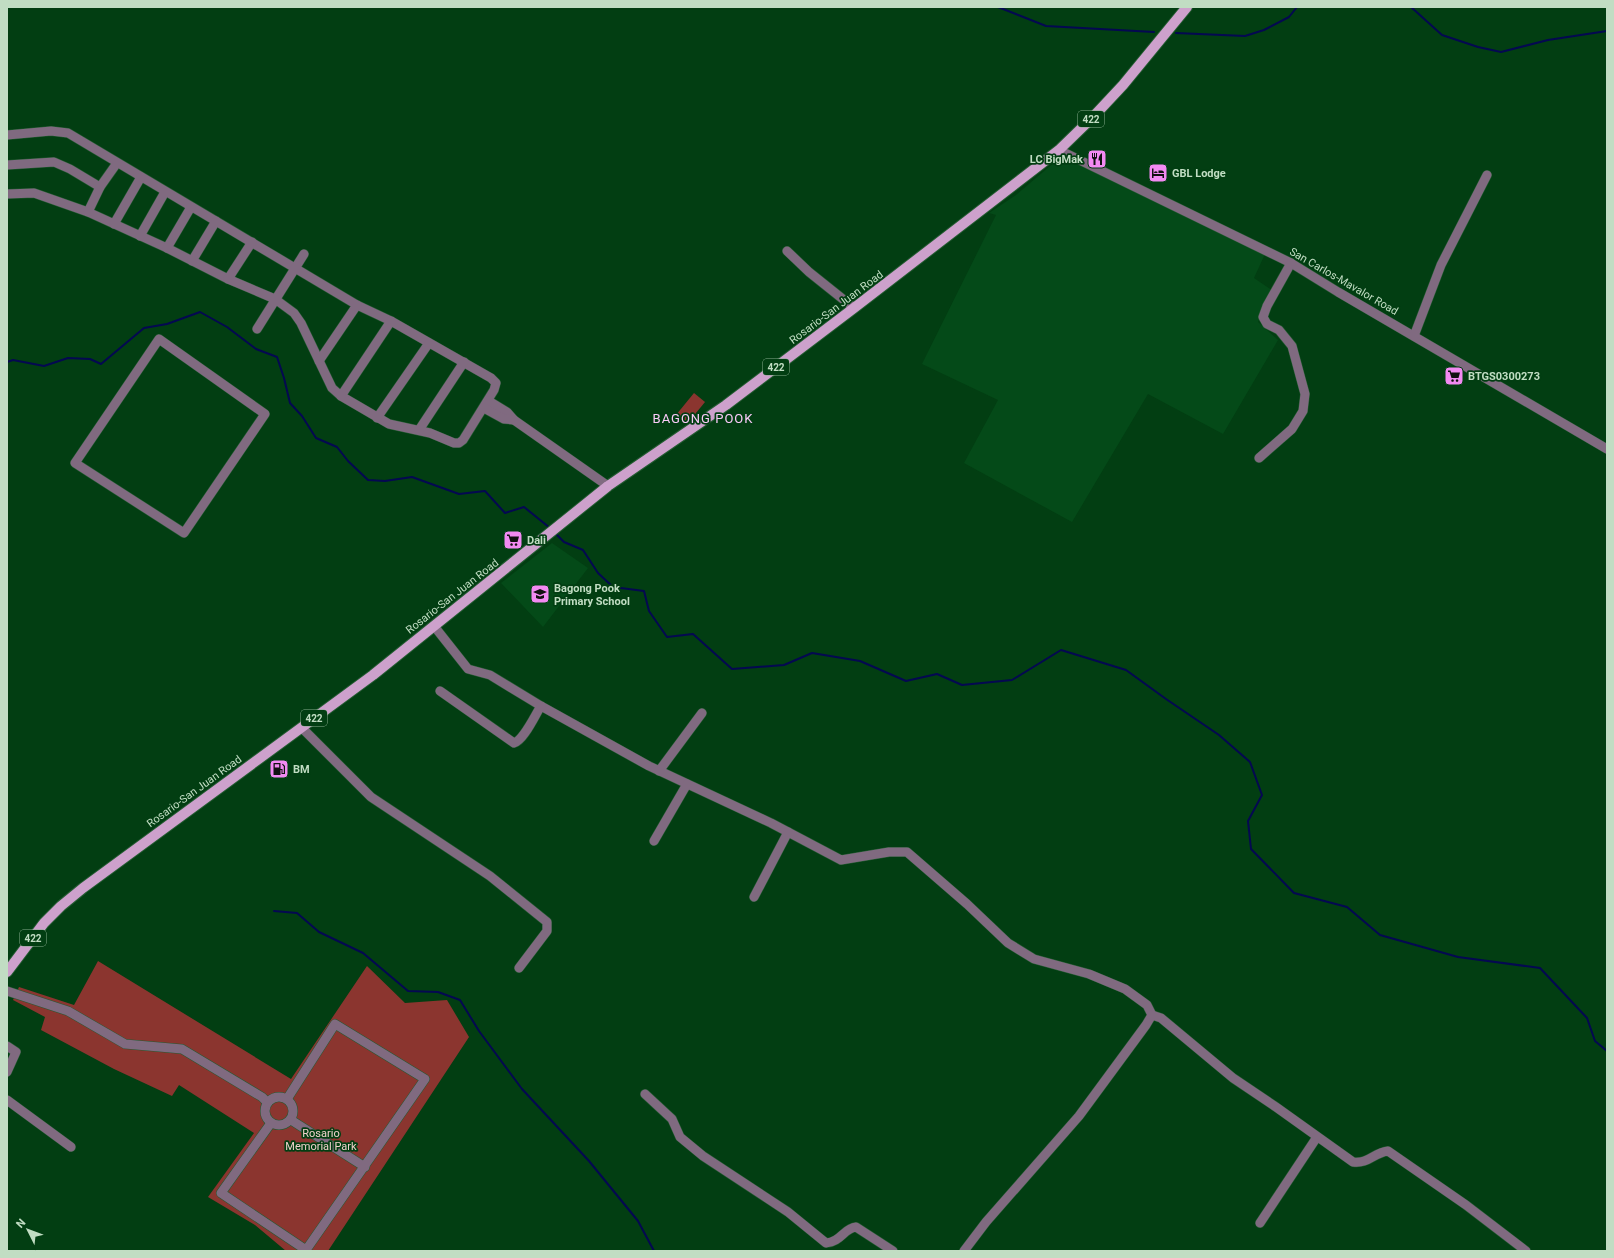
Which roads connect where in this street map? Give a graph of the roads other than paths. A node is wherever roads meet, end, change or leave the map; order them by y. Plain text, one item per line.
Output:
1 (1187, 7) edge
2 (7, 135) edge
3 (1059, 150) junction
4 (117, 163) junction
5 (7, 165) edge
6 (1487, 175) dead end
7 (141, 177) junction
8 (100, 187) junction
9 (166, 192) junction
10 (7, 194) edge
11 (191, 207) junction
12 (88, 212) junction
13 (216, 221) junction
14 (114, 224) junction
15 (140, 236) junction
16 (252, 242) junction
17 (166, 248) junction
18 (787, 251) dead end
19 (304, 254) dead end
20 (192, 261) junction
21 (1291, 263) junction
22 (295, 267) junction
23 (228, 279) junction
24 (275, 300) junction
25 (357, 305) junction
26 (854, 308) junction
27 (391, 322) junction
28 (257, 329) dead end
29 (1414, 336) junction
30 (429, 342) junction
31 (319, 361) junction
32 (464, 362) junction
33 (341, 396) junction
34 (486, 404) junction
35 (377, 418) junction
36 (419, 430) junction
37 (1607, 449) edge
38 (1259, 458) dead end
39 (75, 463) joint
40 (608, 486) junction
41 (434, 626) junction
42 (440, 691) dead end
43 (541, 706) junction
44 (702, 713) dead end
45 (302, 728) junction
46 (660, 771) junction
47 (687, 784) junction
48 (788, 832) junction
49 (654, 841) dead end
50 (754, 897) dead end
51 (519, 968) dead end
52 (7, 972) edge
53 (7, 991) edge
54 (1152, 1015) junction
55 (7, 1046) edge
56 (7, 1072) edge
57 (645, 1094) dead end
58 (287, 1099) junction
59 (7, 1100) edge
60 (267, 1102) junction
61 (291, 1120) junction
62 (271, 1123) junction
63 (1317, 1137) junction
64 (71, 1147) dead end
65 (366, 1167) junction
66 (1260, 1223) dead end
67 (893, 1251) edge
68 (964, 1251) edge
69 (1526, 1251) edge

1 - 3 main road, Rosario-San Juan Road / 422
2 - 4 street
3 - 21 street, San Carlos-Mavalor Road
3 - 26 main road, Rosario-San Juan Road / 422
4 - 7 street
4 - 8 street
5 - 8 street
6 - 29 street
7 - 9 street
7 - 14 street
8 - 12 street
9 - 11 street
9 - 15 street
10 - 12 street
11 - 13 street
11 - 17 street
12 - 14 street
13 - 16 street
13 - 20 street
14 - 15 street
15 - 17 street
16 - 22 street
16 - 23 street
17 - 20 street
18 - 26 street
19 - 22 street
20 - 23 street
21 - 29 street, San Carlos-Mavalor Road
21 - 38 street
22 - 24 street
22 - 25 street
23 - 24 street
24 - 28 street
24 - 31 street
25 - 27 street
25 - 31 street
26 - 40 main road, Rosario-San Juan Road / 422
27 - 30 street
27 - 33 street
29 - 37 street, San Carlos-Mavalor Road
30 - 32 street
30 - 35 street
31 - 33 street
32 - 34 street
32 - 36 street
33 - 35 street
34 - 36 street
34 - 40 street
35 - 36 street
39 - 39 street
40 - 41 main road, Rosario-San Juan Road / 422
41 - 43 street
41 - 45 main road, Rosario-San Juan Road / 422
42 - 43 street
43 - 46 street
44 - 46 street
45 - 51 street
45 - 52 main road, Rosario-San Juan Road / 422
46 - 47 street
47 - 48 street
47 - 49 street
48 - 50 street
48 - 54 street
53 - 60 street
54 - 63 street
54 - 68 street
55 - 56 street
57 - 67 street
58 - 60 street
58 - 61 street
58 - 65 street
59 - 64 street
60 - 62 street
61 - 62 street
61 - 65 street
62 - 65 street
63 - 66 street
63 - 69 street

